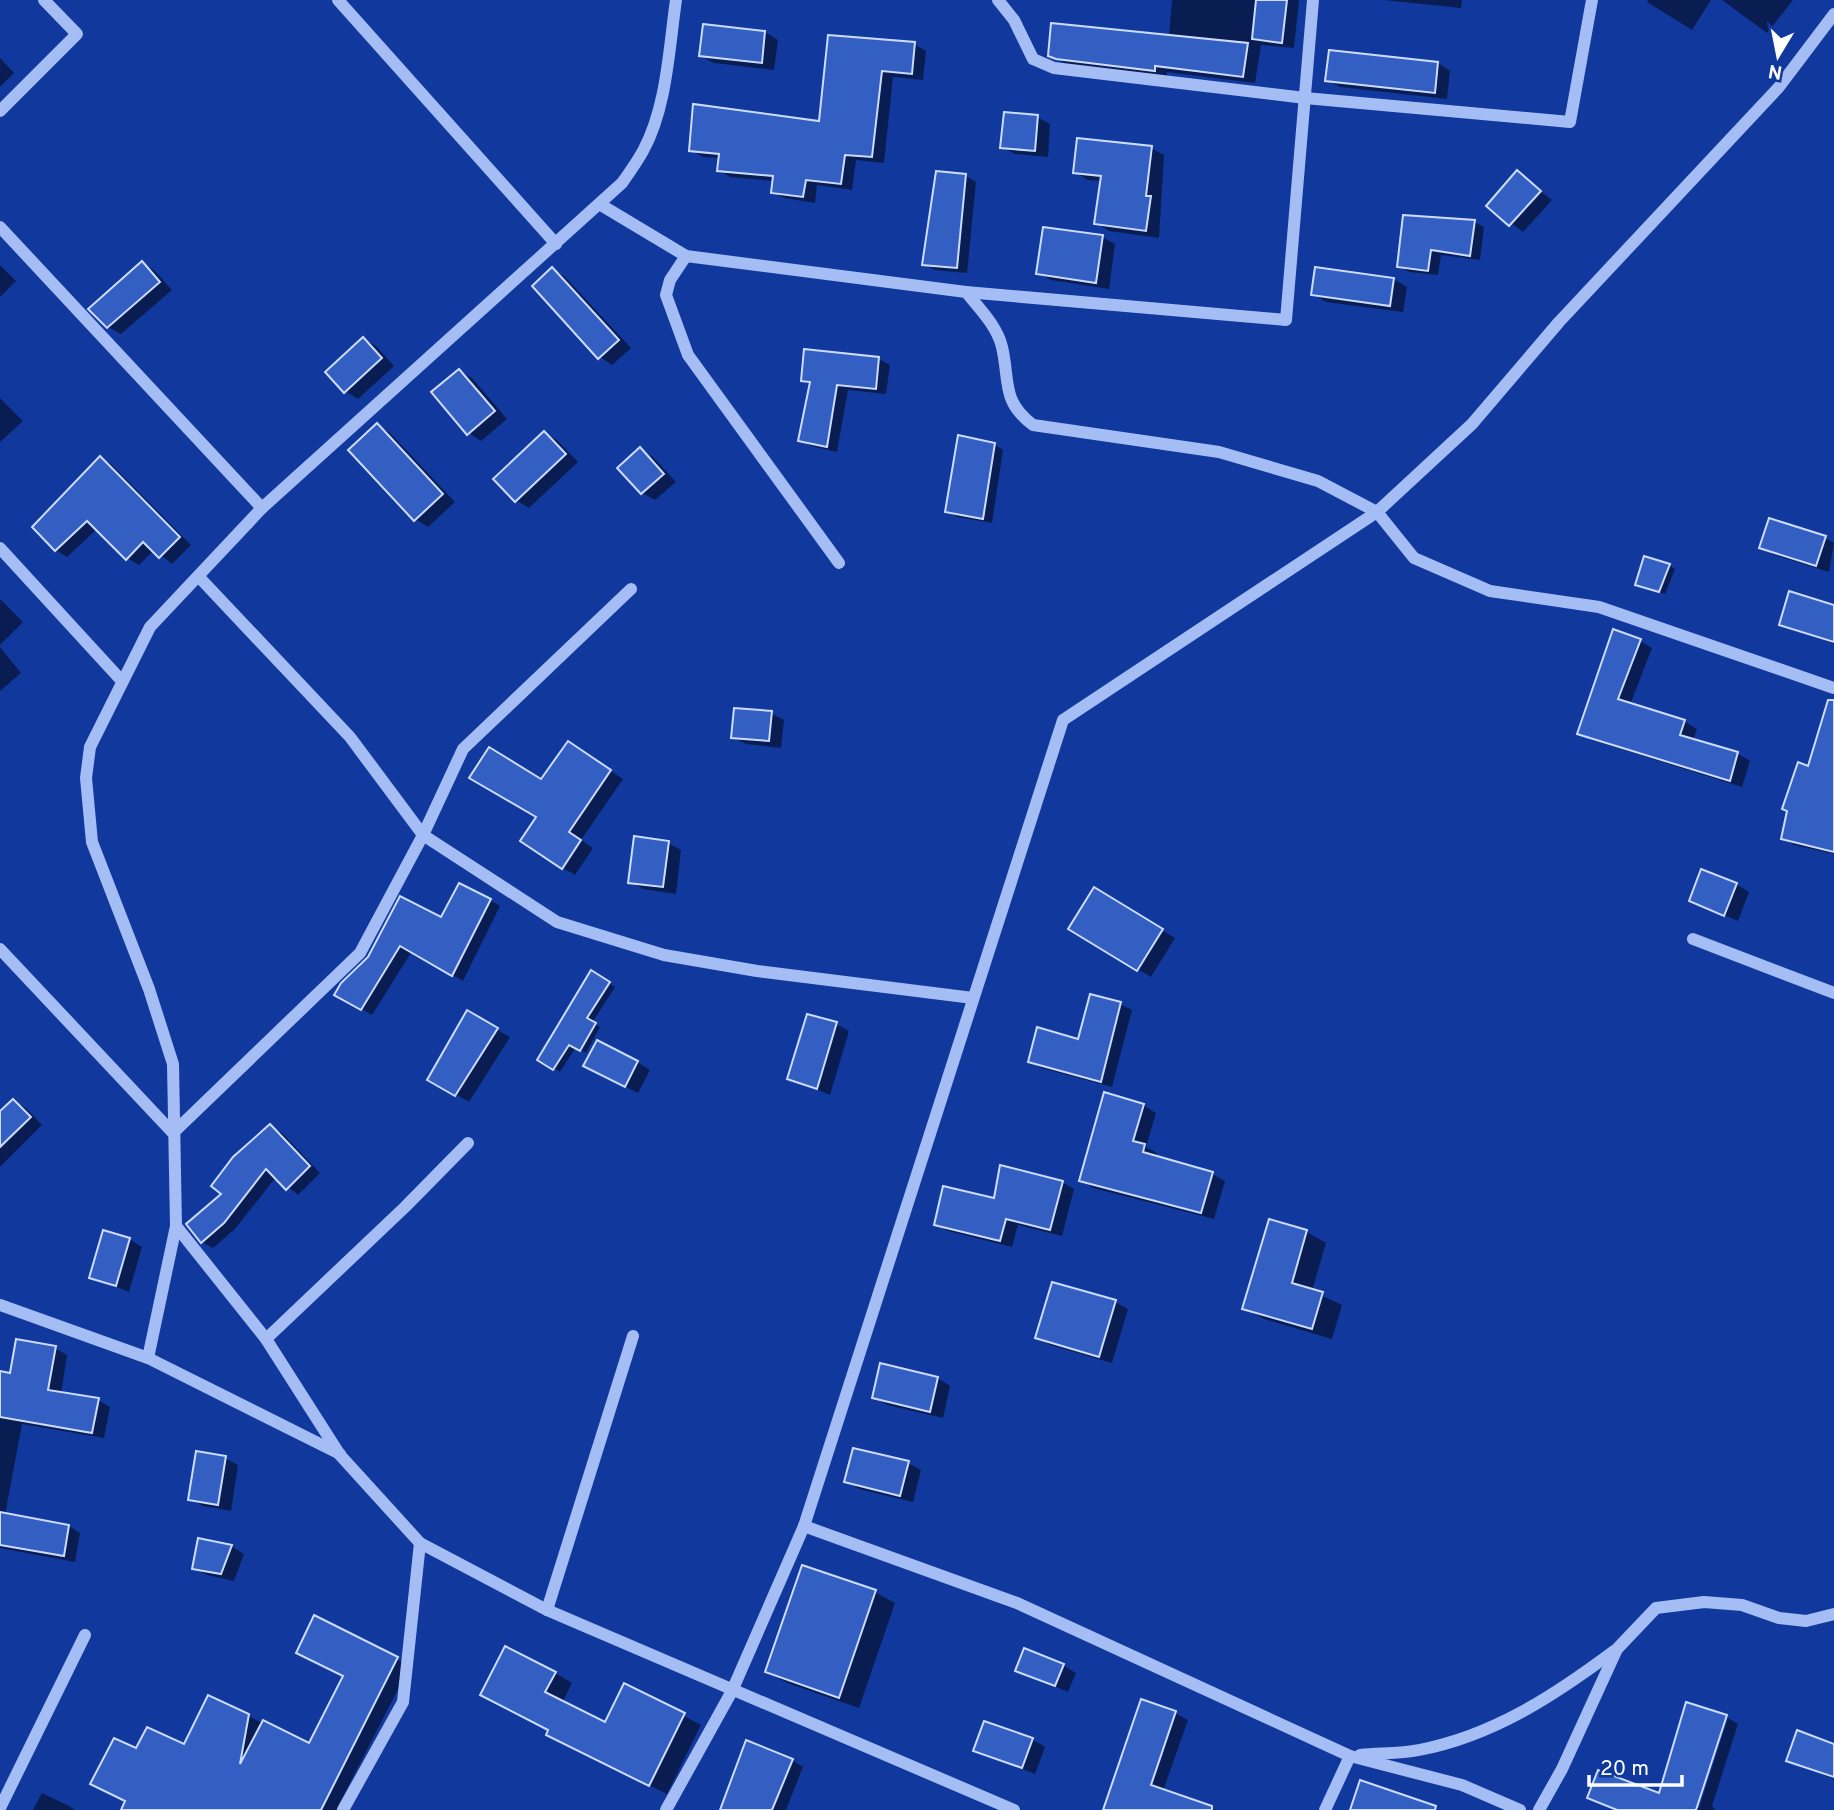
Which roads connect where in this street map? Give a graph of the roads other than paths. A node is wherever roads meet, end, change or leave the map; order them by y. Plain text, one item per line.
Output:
1 (44, 0) edge
2 (338, 0) edge
3 (676, 0) edge
4 (998, 0) edge
5 (1313, 0) edge
6 (1592, 0) edge
7 (1834, 14) edge
8 (1305, 98) junction
9 (0, 111) edge
10 (601, 205) junction
11 (0, 226) edge
12 (556, 244) junction
13 (686, 256) junction
14 (966, 292) junction
15 (262, 508) junction
16 (1377, 512) junction
17 (0, 548) edge
18 (839, 563) dead end
19 (199, 577) junction
20 (631, 589) dead end
21 (121, 680) junction
22 (1834, 688) edge
23 (422, 835) junction
24 (1693, 939) dead end
25 (0, 949) edge
26 (1834, 993) edge
27 (973, 998) junction
28 (173, 1133) junction
29 (468, 1143) dead end
30 (176, 1226) junction
31 (0, 1305) edge
32 (633, 1336) dead end
33 (266, 1339) junction
34 (148, 1358) junction
35 (340, 1455) junction
36 (804, 1526) junction
37 (420, 1543) junction
38 (547, 1610) junction
39 (1834, 1614) edge
40 (85, 1635) dead end
41 (1617, 1649) junction
42 (732, 1691) junction
43 (1350, 1756) junction
44 (0, 1808) edge
45 (343, 1810) edge
46 (666, 1810) edge
47 (1014, 1810) edge
48 (1325, 1810) edge
49 (1520, 1810) edge
50 (1539, 1810) edge

1 - 9 street
2 - 12 street
3 - 10 street
4 - 8 street
5 - 8 street
6 - 8 street
7 - 16 street
8 - 14 street
10 - 12 street
10 - 13 street
11 - 15 street
12 - 15 street
13 - 14 street
13 - 18 street
14 - 16 street
15 - 19 street
16 - 22 street
16 - 27 street
17 - 21 street
19 - 21 street
19 - 23 street
20 - 23 street
21 - 28 street
23 - 27 street
23 - 28 street
24 - 26 street
25 - 28 street
27 - 36 street
28 - 30 street
29 - 33 street
30 - 33 street
30 - 34 street
31 - 34 street
32 - 38 street
33 - 35 street
34 - 35 street
35 - 37 street
36 - 42 street
36 - 43 street
37 - 38 street
37 - 45 street
38 - 42 street
39 - 41 street
40 - 44 street
41 - 43 street
41 - 50 street
42 - 46 street
42 - 47 street
43 - 48 street
43 - 49 street

